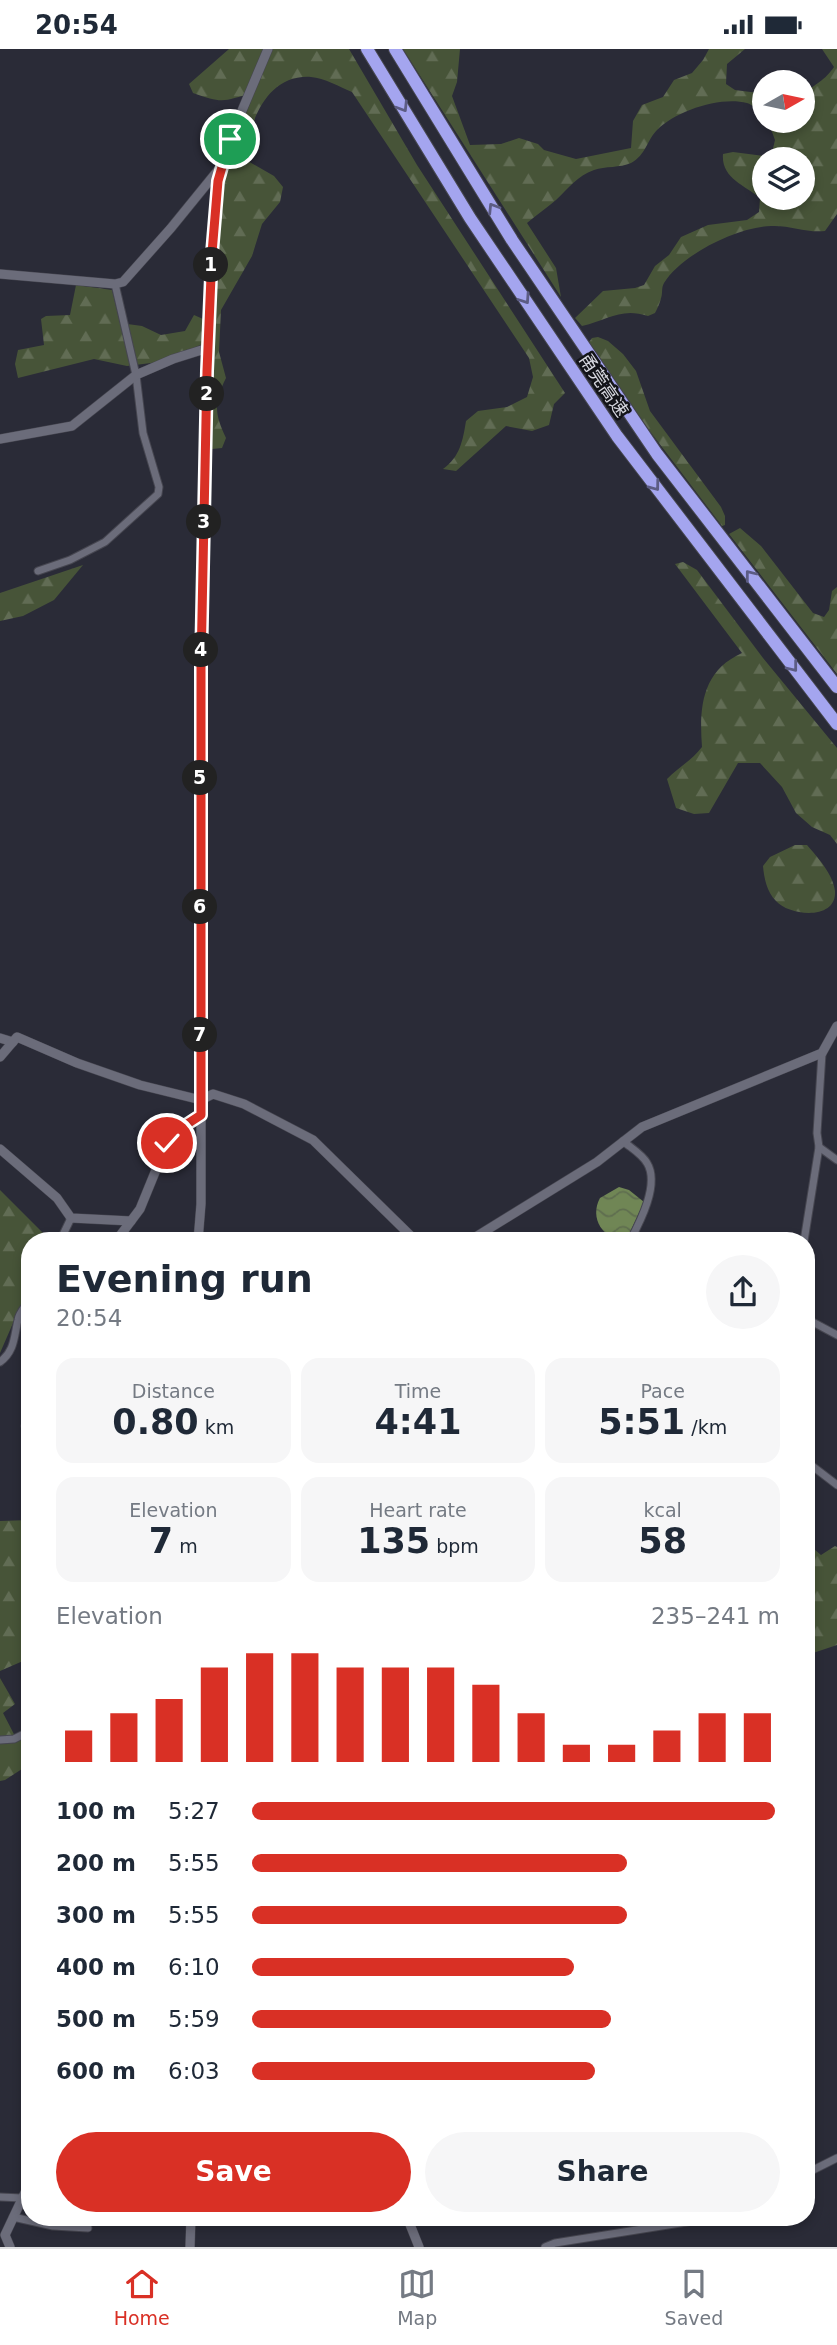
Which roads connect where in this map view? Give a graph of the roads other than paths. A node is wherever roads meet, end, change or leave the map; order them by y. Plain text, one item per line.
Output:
1 (268, 49) edge
2 (367, 49) edge
3 (395, 49) edge
4 (222, 165) junction
5 (0, 274) edge
6 (115, 284) junction
7 (208, 348) junction
8 (136, 375) junction
9 (0, 439) edge
10 (38, 571) dead end
11 (837, 687) edge
12 (837, 724) edge
13 (837, 1026) edge
14 (0, 1038) edge
15 (13, 1042) junction
16 (822, 1053) junction
17 (0, 1057) edge
18 (201, 1100) junction
19 (201, 1115) junction
20 (623, 1141) junction
21 (819, 1147) junction
22 (0, 1149) edge
23 (837, 1160) edge
24 (71, 1218) junction
25 (131, 1221) junction
26 (64, 1232) edge
27 (123, 1232) edge
28 (199, 1232) edge
29 (407, 1232) edge
30 (483, 1232) edge
31 (635, 1232) edge
32 (805, 1232) edge
33 (21, 1313) edge
34 (815, 1323) edge
35 (837, 1335) edge
36 (0, 1362) edge
37 (815, 1468) edge
38 (837, 1485) edge
39 (21, 1736) edge
40 (0, 1740) edge
41 (837, 2158) edge
42 (815, 2169) edge
43 (0, 2197) edge
44 (21, 2198) edge
45 (21, 2200) edge
46 (13, 2217) junction
47 (21, 2219) edge
48 (53, 2226) edge
49 (191, 2226) edge
50 (411, 2226) edge
51 (662, 2226) edge
52 (88, 2228) dead end
53 (10, 2247) edge
54 (190, 2247) edge
55 (419, 2247) edge
56 (545, 2247) edge

1 - 4 street
2 -> 12 highway, 甬莞高速
11 -> 3 highway, 甬莞高速
4 - 6 street
4 - 7 street
5 - 6 street
6 - 8 street
7 - 8 street
7 - 18 street
8 - 9 street
8 - 10 street
13 - 16 street
14 - 15 street
15 - 17 street
15 - 18 street
16 - 20 street
16 - 21 street
18 - 19 street
18 - 29 street
19 - 25 street
19 - 28 street
20 - 30 street
20 - 31 street
21 - 23 street
21 - 32 street
22 - 24 street
24 - 25 street
24 - 26 street
25 - 27 street
33 - 36 street
34 - 35 street
37 - 38 street
39 - 40 street
41 - 42 street
43 - 44 street
45 - 46 street
46 - 47 street
46 - 53 street
48 - 52 street
49 - 54 street
50 - 55 street
51 - 56 street

